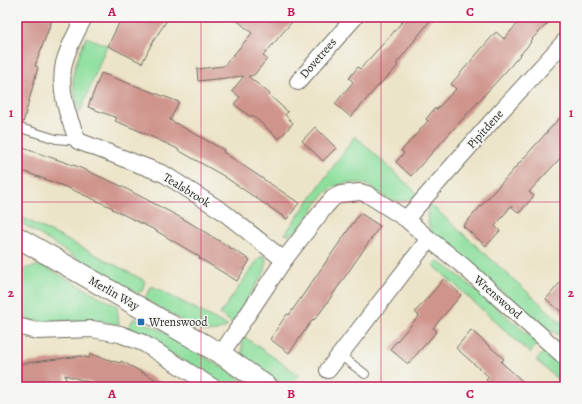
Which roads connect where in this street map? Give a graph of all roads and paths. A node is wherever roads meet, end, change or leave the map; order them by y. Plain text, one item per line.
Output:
1 (84, 17) edge
2 (355, 17) edge
3 (565, 41) edge
4 (298, 82) dead end
5 (17, 127) edge
6 (78, 141) junction
7 (406, 219) junction
8 (429, 239) junction
9 (18, 241) edge
10 (284, 260) junction
11 (17, 326) edge
12 (221, 354) junction
13 (340, 355) junction
14 (564, 355) edge
15 (328, 370) dead end
16 (365, 374) dead end
17 (213, 387) edge
18 (268, 387) edge

1 - 6 street
2 - 4 street, Dovetrees
3 - 7 street, Pipitdene
5 - 6 lane, Tealsbrook
6 - 10 street, Tealsbrook
7 - 8 street, Wrenswood
7 - 10 street, Wrenswood
8 - 13 street
8 - 14 street, Wrenswood
9 - 12 street, Merlin Way
10 - 12 street, Wrenswood
11 - 17 street
12 - 18 street, Merlin Way
13 - 15 street
13 - 16 lane

